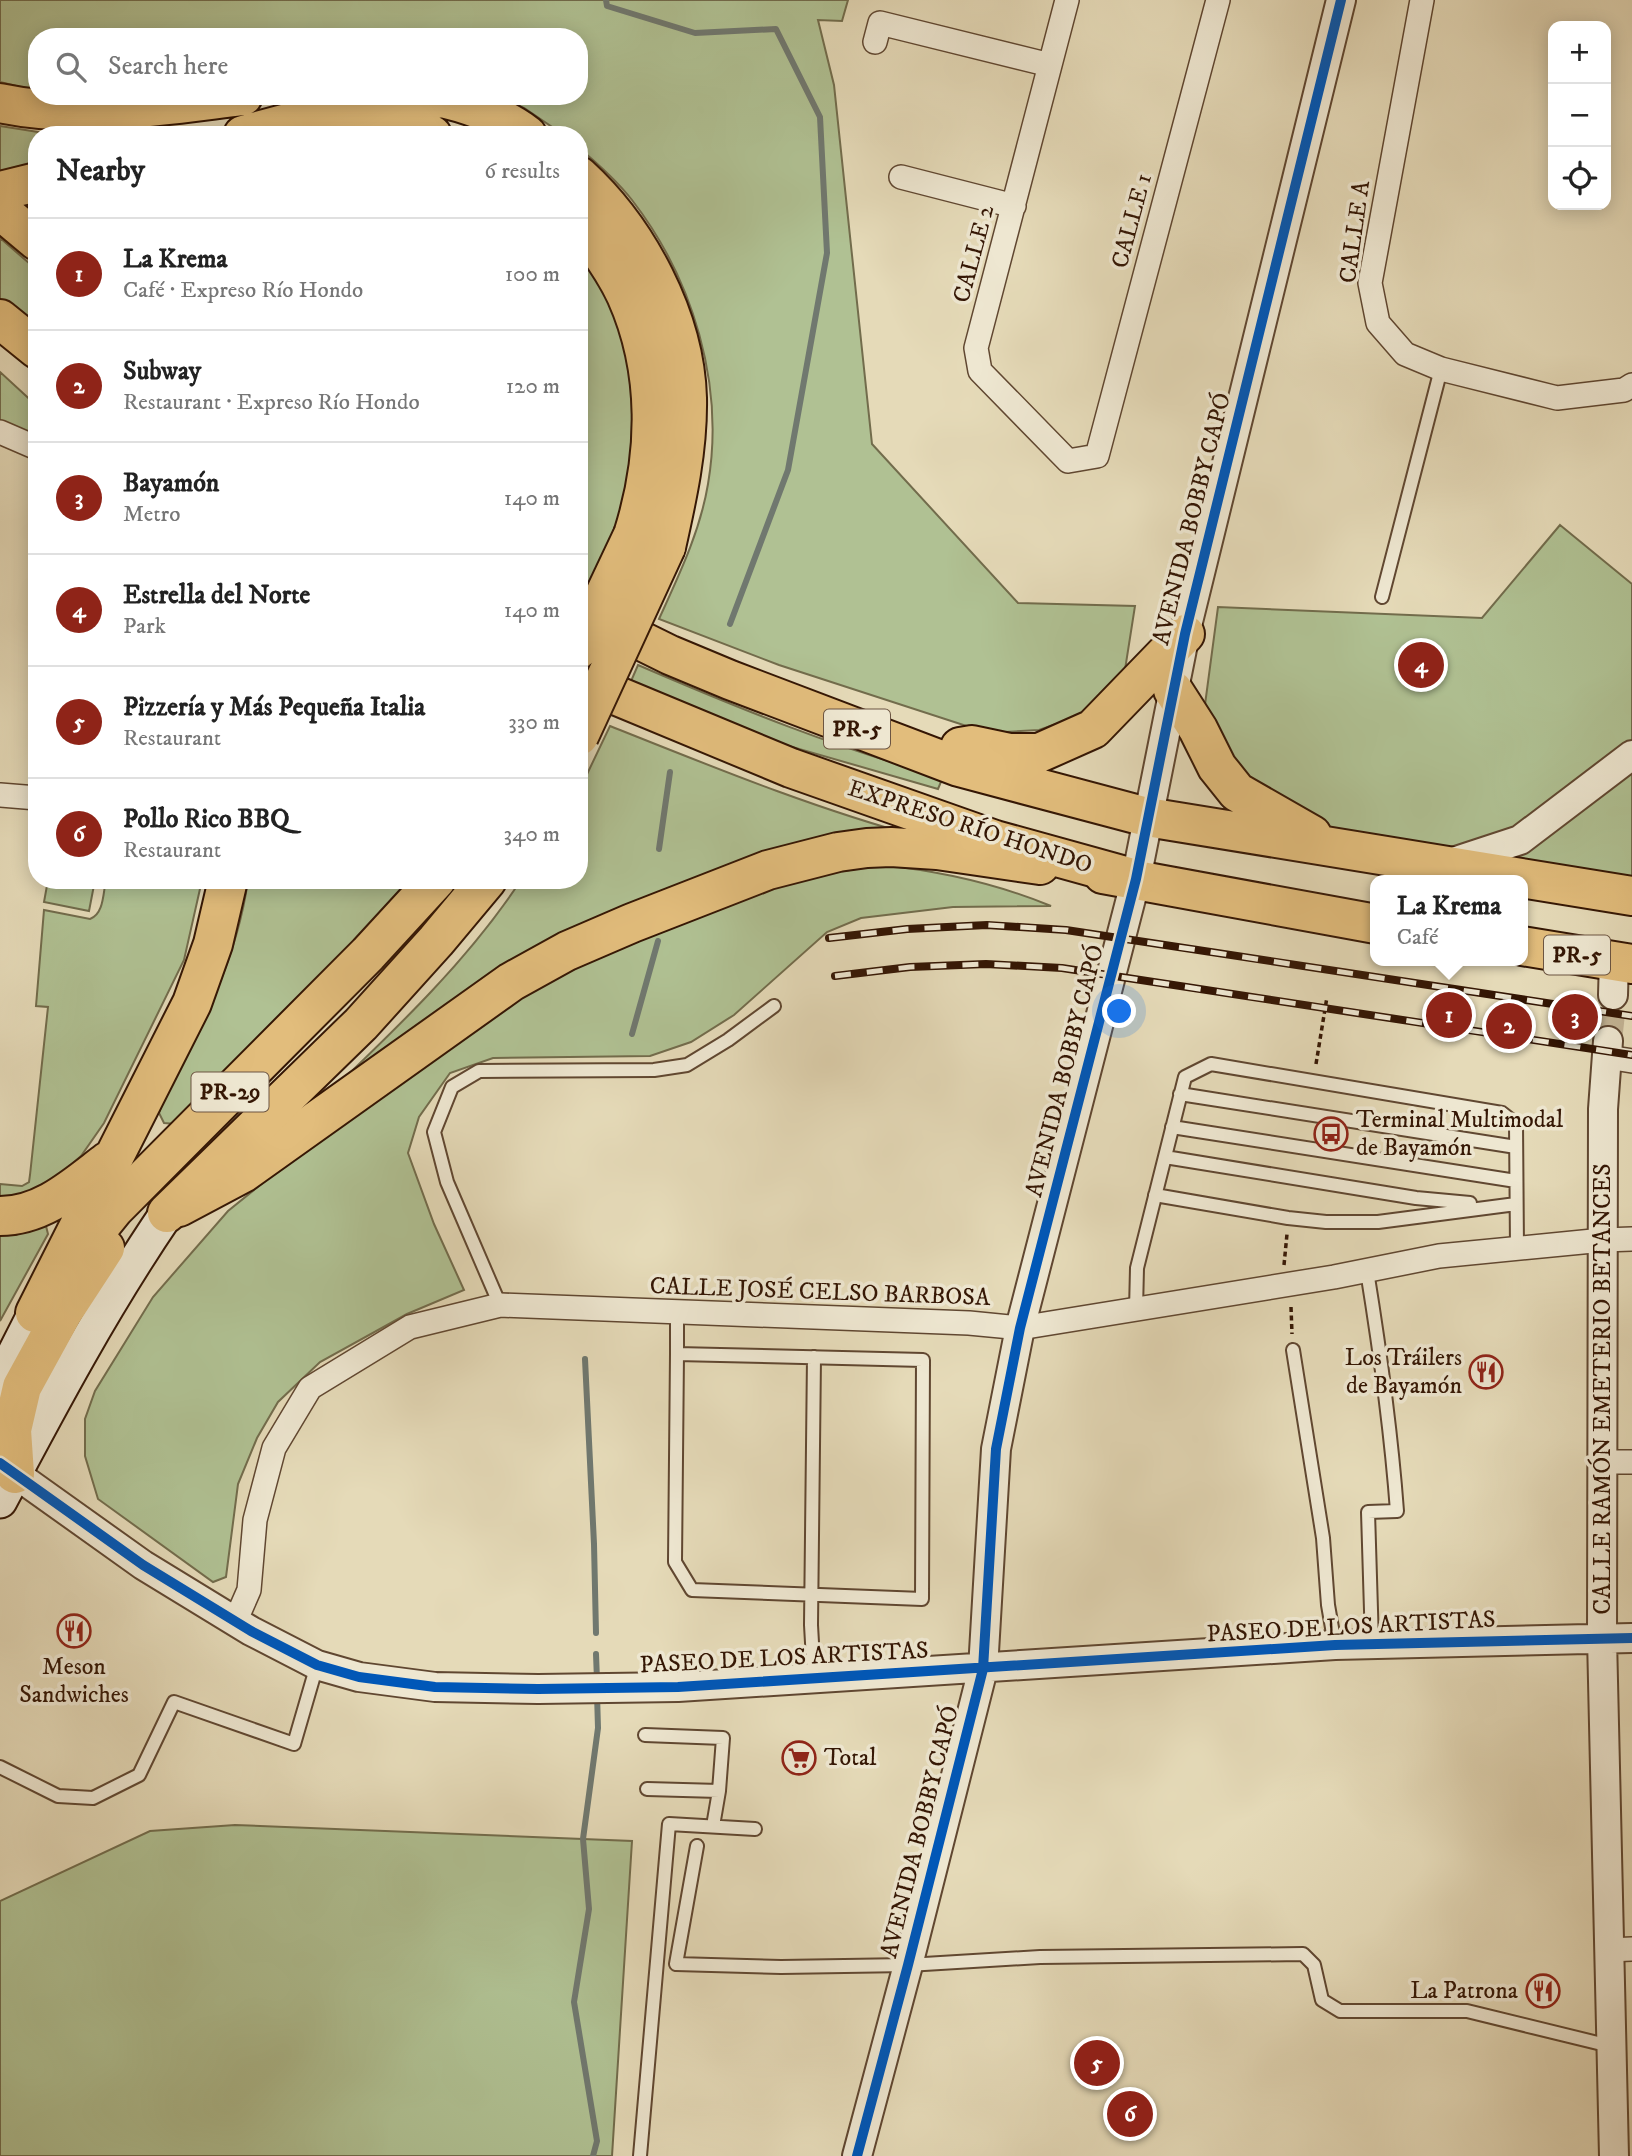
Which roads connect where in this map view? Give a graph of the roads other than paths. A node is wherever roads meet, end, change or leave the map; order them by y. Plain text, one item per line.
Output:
1 (1067, 0) edge
2 (1218, 0) edge
3 (1341, 0) edge
4 (1422, 0) edge
5 (875, 42) dead end
6 (1050, 65) junction
7 (0, 103) edge
8 (176, 105) edge
9 (372, 105) edge
10 (462, 105) edge
11 (277, 126) edge
12 (513, 126) edge
13 (901, 177) dead end
14 (28, 184) edge
15 (588, 185) edge
16 (0, 191) edge
17 (1014, 206) junction
18 (0, 210) edge
19 (28, 234) edge
20 (588, 235) edge
21 (0, 320) edge
22 (28, 343) edge
23 (1441, 369) junction
24 (1632, 385) edge
25 (0, 432) edge
26 (28, 445) edge
27 (1097, 456) joint
28 (649, 541) junction
29 (1382, 597) dead end
30 (588, 614) edge
31 (1185, 634) junction
32 (588, 635) edge
33 (588, 684) edge
34 (1173, 690) junction
35 (588, 711) edge
36 (922, 753) junction
37 (1632, 755) edge
38 (0, 795) edge
39 (28, 797) edge
40 (1147, 817) junction
41 (1332, 847) junction
42 (1443, 866) junction
43 (1500, 875) edge
44 (1136, 879) junction
45 (1528, 879) edge
46 (226, 889) edge
47 (428, 889) edge
48 (479, 889) edge
49 (1632, 896) edge
50 (1370, 923) edge
51 (1528, 947) edge
52 (1623, 966) edge
53 (774, 1006) dead end
54 (1616, 1053) tunnel mouth
55 (1180, 1094) junction
56 (219, 1103) junction
57 (1172, 1127) junction
58 (1516, 1147) junction
59 (115, 1156) junction
60 (1164, 1157) junction
61 (1516, 1181) junction
62 (1156, 1195) junction
63 (1516, 1204) junction
64 (167, 1213) junction
65 (0, 1216) edge
66 (1632, 1239) edge
67 (1604, 1240) junction
68 (1517, 1248) junction
69 (1367, 1271) junction
70 (500, 1305) junction
71 (1136, 1310) junction
72 (677, 1311) junction
73 (35, 1313) junction
74 (1020, 1328) junction
75 (1293, 1350) dead end
76 (677, 1354) junction
77 (814, 1357) junction
78 (0, 1382) edge
79 (1602, 1462) junction
80 (1632, 1462) edge
81 (5, 1479) edge
82 (811, 1594) junction
83 (235, 1622) junction
84 (1602, 1638) junction
85 (1632, 1638) edge
86 (1372, 1643) junction
87 (1335, 1645) junction
88 (317, 1665) junction
89 (983, 1669) junction
90 (814, 1679) junction
91 (645, 1735) dead end
92 (0, 1768) edge
93 (647, 1789) dead end
94 (719, 1791) junction
95 (713, 1826) junction
96 (755, 1829) dead end
97 (697, 1846) dead end
98 (1620, 1949) edge
99 (908, 1965) junction
100 (1610, 2046) junction
101 (640, 2156) edge
102 (858, 2156) edge
103 (1614, 2156) edge

1 - 6 street, CALLE 2
2 - 27 street, CALLE 1
3 - 31 street, AVENIDA BOBBY CAPÓ
4 - 23 street, CALLE A
5 - 6 street
6 - 17 street, CALLE 2
7 - 8 highway
9 - 11 highway
10 - 12 highway
13 - 17 street
14 - 16 highway
15 - 28 highway
17 - 27 street, CALLE 2
18 - 19 highway
20 - 28 highway
21 - 22 highway
23 - 24 street, CALLE A
23 - 29 lane
25 - 26 street
28 - 32 highway, bridge
28 - 35 highway, bridge
30 - 36 highway, PR-5
31 - 34 street, AVENIDA BOBBY CAPÓ
31 - 36 highway
33 - 44 highway, EXPRESO RÍO HONDO / PR-5
34 - 40 street, AVENIDA BOBBY CAPÓ
34 - 41 highway
36 - 40 highway, PR-5
37 - 42 street
38 - 39 street
40 - 41 highway, PR-5
40 - 44 street, AVENIDA BOBBY CAPÓ
41 - 42 highway, PR-5
42 - 43 highway, PR-5
44 - 50 highway, EXPRESO RÍO HONDO / PR-5
44 - 64 highway
44 - 74 street, AVENIDA BOBBY CAPÓ
45 - 49 highway, PR-5
46 - 59 highway
47 - 56 highway, PR-29
48 - 64 highway, PR-29
51 - 52 highway, PR-5
53 - 70 lane
54 - 67 street, CALLE RAMÓN EMETERIO BETANCES
55 - 57 lane
55 - 58 lane
55 - 58 lane
56 - 73 highway, PR-29
56 - 81 highway
57 - 60 lane
57 - 61 lane
58 - 61 lane
59 - 65 highway
59 - 73 highway
60 - 62 lane
60 - 63 lane
61 - 63 lane
62 - 63 lane
62 - 71 lane
63 - 68 lane
64 - 81 main road, PR-29
66 - 67 street, CALLE JOSÉ CELSO BARBOSA
67 - 68 street, CALLE JOSÉ CELSO BARBOSA
67 - 79 street, CALLE RAMÓN EMETERIO BETANCES
68 - 69 street, CALLE JOSÉ CELSO BARBOSA
69 - 71 street, CALLE JOSÉ CELSO BARBOSA
69 - 86 lane
70 - 72 street, CALLE JOSÉ CELSO BARBOSA
70 - 83 street, CALLE JOSÉ CELSO BARBOSA
71 - 74 street, CALLE JOSÉ CELSO BARBOSA
72 - 74 street, CALLE JOSÉ CELSO BARBOSA
72 - 76 lane
73 - 78 main road, PR-29
74 - 89 street, AVENIDA BOBBY CAPÓ
75 - 87 lane
76 - 77 lane
76 - 82 lane
77 - 82 lane
77 - 82 lane
79 - 80 street
79 - 84 street, CALLE RAMÓN EMETERIO BETANCES
81 - 83 street, PASEO DE LOS ARTISTAS
82 - 90 lane
83 - 88 street, PASEO DE LOS ARTISTAS
84 - 85 street, PASEO DE LOS ARTISTAS
84 - 86 street, PASEO DE LOS ARTISTAS
84 - 98 street, CALLE RAMÓN EMETERIO BETANCES
86 - 87 street, PASEO DE LOS ARTISTAS
87 - 89 street, PASEO DE LOS ARTISTAS
88 - 90 street, PASEO DE LOS ARTISTAS
88 - 92 lane
89 - 90 street, PASEO DE LOS ARTISTAS
89 - 99 street, AVENIDA BOBBY CAPÓ
91 - 94 lane
93 - 94 lane
94 - 95 lane
95 - 96 lane
95 - 101 lane
97 - 99 lane
98 - 100 street, CALLE RAMÓN EMETERIO BETANCES
99 - 100 lane
99 - 102 street, AVENIDA BOBBY CAPÓ
100 - 103 street, CALLE RAMÓN EMETERIO BETANCES

